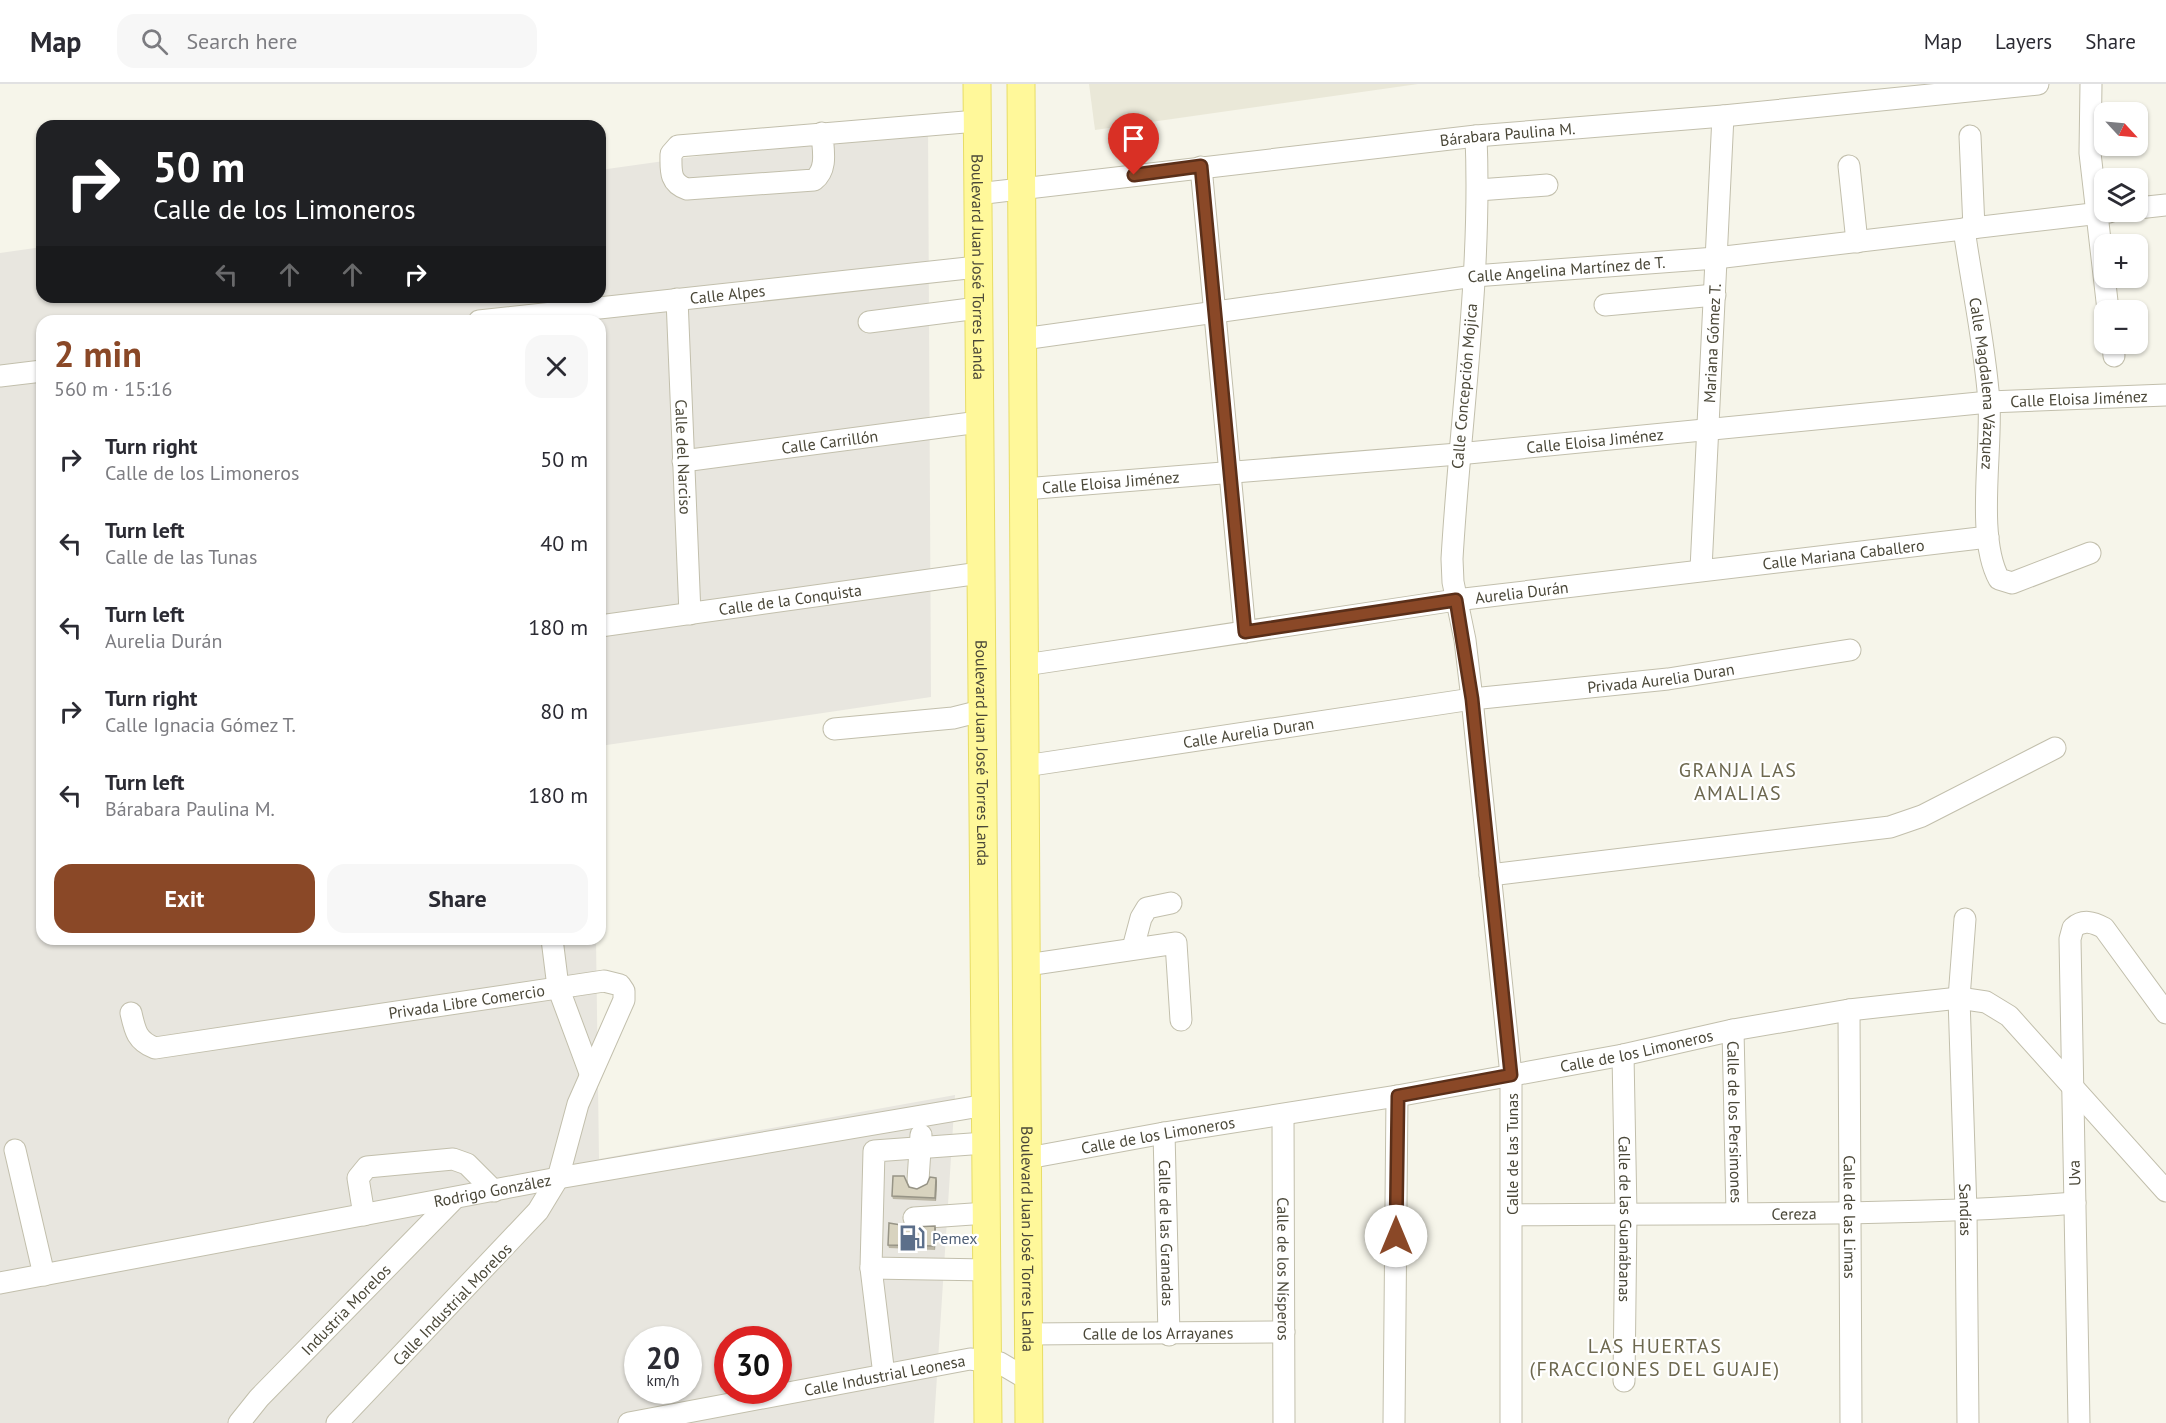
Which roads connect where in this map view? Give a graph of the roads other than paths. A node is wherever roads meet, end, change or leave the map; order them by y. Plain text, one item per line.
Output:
1 (977, 84) edge
2 (1021, 84) edge
3 (2038, 84) edge
4 (2091, 86) edge
5 (1932, 89) edge
6 (1723, 116) junction
7 (977, 121) junction
8 (822, 134) junction
9 (1476, 136) junction
10 (1970, 136) dead end
11 (1201, 166) junction
12 (1849, 166) dead end
13 (2094, 168) edge
14 (1547, 185) dead end
15 (1022, 189) junction
16 (1478, 190) junction
17 (977, 194) junction
18 (2166, 205) edge
19 (2148, 207) edge
20 (2094, 213) edge
21 (2104, 222) edge
22 (1969, 229) junction
23 (1857, 242) junction
24 (1716, 258) junction
25 (977, 267) junction
26 (1474, 276) junction
27 (1715, 295) junction
28 (677, 299) junction
29 (2107, 300) edge
30 (1605, 305) dead end
31 (978, 308) junction
32 (1216, 312) junction
33 (544, 315) edge
34 (868, 322) dead end
35 (1023, 339) junction
36 (36, 372) edge
37 (0, 376) edge
38 (2166, 395) edge
39 (1989, 402) junction
40 (979, 422) junction
41 (1706, 429) junction
42 (1458, 454) junction
43 (683, 461) junction
44 (1230, 471) junction
45 (1024, 489) junction
46 (1988, 537) junction
47 (2090, 553) dead end
48 (1701, 569) junction
49 (980, 573) junction
50 (1456, 600) junction
51 (690, 614) junction
52 (606, 625) edge
53 (1245, 632) junction
54 (1850, 650) dead end
55 (1025, 665) junction
56 (1472, 699) junction
57 (981, 711) junction
58 (834, 729) dead end
59 (2055, 748) dead end
60 (1025, 766) junction
61 (1490, 875) junction
62 (1171, 903) dead end
63 (1965, 919) dead end
64 (553, 945) edge
65 (1133, 948) junction
66 (1027, 965) junction
67 (558, 987) junction
68 (1959, 998) junction
69 (1849, 1010) junction
70 (131, 1013) dead end
71 (2166, 1013) edge
72 (1181, 1020) dead end
73 (1733, 1029) junction
74 (1623, 1055) junction
75 (590, 1073) junction
76 (1511, 1075) junction
77 (2071, 1083) junction
78 (1398, 1096) junction
79 (986, 1105) junction
80 (1283, 1115) junction
81 (922, 1116) junction
82 (856, 1128) junction
83 (1164, 1133) junction
84 (985, 1143) junction
85 (920, 1149) junction
86 (15, 1150) dead end
87 (874, 1151) junction
88 (1029, 1158) junction
89 (558, 1178) junction
90 (494, 1191) junction
91 (2166, 1191) edge
92 (455, 1198) junction
93 (2075, 1203) junction
94 (1966, 1211) junction
95 (987, 1213) junction
96 (1626, 1213) junction
97 (1737, 1213) junction
98 (1851, 1214) junction
99 (364, 1215) junction
100 (1512, 1215) junction
101 (871, 1268) junction
102 (988, 1270) junction
103 (44, 1275) junction
104 (0, 1283) edge
105 (1284, 1332) junction
106 (1030, 1335) junction
107 (1170, 1335) junction
108 (988, 1360) junction
109 (884, 1375) junction
110 (1029, 1380) junction
111 (1624, 1381) dead end
112 (239, 1423) edge
113 (337, 1423) edge
114 (629, 1423) edge
115 (988, 1423) edge
116 (1029, 1423) edge
117 (1284, 1423) edge
118 (1394, 1423) edge
119 (1511, 1423) edge
120 (1851, 1423) edge
121 (1968, 1423) edge
122 (2079, 1423) edge

1 - 7 main road, Boulevard Juan José Torres Landa
2 - 15 main road, Boulevard Juan José Torres Landa
3 - 5 street, Bárabara Paulina M.
4 - 13 street
5 - 6 street, Bárabara Paulina M.
6 - 9 street, Bárabara Paulina M.
6 - 24 street, Mariana Gómez T.
7 - 8 street
7 - 17 main road, Boulevard Juan José Torres Landa
8 - 8 street
9 - 11 street, Bárabara Paulina M.
9 - 16 street, Calle Concepción Mojica
10 - 22 street, Calle Magdalena Vázquez
11 - 15 street, Bárabara Paulina M.
11 - 32 street
12 - 23 street
14 - 16 street
15 - 17 street, Bárabara Paulina M.
15 - 35 main road, Boulevard Juan José Torres Landa
16 - 26 street, Calle Concepción Mojica
17 - 25 main road, Boulevard Juan José Torres Landa
18 - 19 street
20 - 22 street, Calle Angelina Martínez de T.
21 - 29 street
22 - 23 street, Calle Angelina Martínez de T.
22 - 39 street, Calle Magdalena Vázquez
23 - 24 street, Calle Angelina Martínez de T.
24 - 26 street, Calle Angelina Martínez de T.
24 - 27 street, Mariana Gómez T.
25 - 28 street, Calle Alpes
25 - 31 main road, Boulevard Juan José Torres Landa
26 - 32 street, Calle Angelina Martínez de T.
26 - 42 street, Calle Concepción Mojica
27 - 30 street
27 - 41 street, Mariana Gómez T.
28 - 33 street, Calle Alpes
28 - 43 street, Calle del Narciso
31 - 34 street
31 - 40 main road, Boulevard Juan José Torres Landa
32 - 35 street, Calle Angelina Martínez de T.
32 - 44 street
35 - 45 main road, Boulevard Juan José Torres Landa
36 - 37 street
38 - 39 street, Calle Eloisa Jiménez
39 - 41 street, Calle Eloisa Jiménez
39 - 46 street, Calle Magdalena Vázquez
40 - 43 street, Calle Carrillón
40 - 49 main road, Boulevard Juan José Torres Landa
41 - 42 street, Calle Eloisa Jiménez
41 - 48 street, Mariana Gómez T.
42 - 44 street, Calle Eloisa Jiménez
42 - 50 street, Calle Concepción Mojica
43 - 51 street, Calle del Narciso
44 - 45 street, Calle Eloisa Jiménez
44 - 53 street
45 - 55 main road, Boulevard Juan José Torres Landa
46 - 47 street, Calle Magdalena Vázquez
46 - 48 street, Calle Mariana Caballero
48 - 50 street, Aurelia Durán
49 - 51 street, Calle de la Conquista
49 - 57 main road, Boulevard Juan José Torres Landa
50 - 53 street, Aurelia Durán
50 - 56 street, Calle de las Tunas
51 - 52 street, Calle de la Conquista
53 - 55 street, Aurelia Durán
54 - 56 street, Privada Aurelia Duran
55 - 60 main road, Boulevard Juan José Torres Landa
56 - 60 street, Calle Aurelia Duran
56 - 61 street, Calle de las Tunas
57 - 58 street
57 - 79 main road, Boulevard Juan José Torres Landa
59 - 61 street
60 - 66 main road, Boulevard Juan José Torres Landa
61 - 76 street, Calle de las Tunas
62 - 65 street
63 - 68 street, Sandías
64 - 67 street
65 - 66 street
65 - 72 street
66 - 88 main road, Boulevard Juan José Torres Landa
67 - 70 street, Privada Libre Comercio
67 - 75 street
67 - 75 street, Privada Libre Comercio
68 - 69 street, Calle de los Limoneros
68 - 77 street, Calle de los Limoneros
68 - 94 street, Sandías
69 - 73 street, Calle de los Limoneros
69 - 98 street, Calle de las Limas
71 - 77 street, Uva
73 - 74 street, Calle de los Limoneros
73 - 97 street, Calle de los Persimones
74 - 76 street, Calle de los Limoneros
74 - 96 street, Calle de las Guanábanas
75 - 89 street, Privada Libre Comercio
76 - 78 street, Calle de los Limoneros
76 - 100 street, Calle de las Tunas
77 - 91 street, Calle de los Limoneros
77 - 93 street, Uva
78 - 80 street, Calle de los Limoneros
78 - 118 street
79 - 81 street, Rodrigo González
79 - 84 main road, Boulevard Juan José Torres Landa
80 - 83 street, Calle de los Limoneros
80 - 105 street, Calle de los Nísperos
81 - 82 street, Rodrigo González
81 - 85 street
82 - 87 street
82 - 89 street, Rodrigo González
83 - 88 street, Calle de los Limoneros
83 - 107 street, Calle de las Granadas
84 - 85 street
84 - 95 main road, Boulevard Juan José Torres Landa
85 - 87 street
85 - 95 street
86 - 103 street
87 - 101 street
88 - 106 main road, Boulevard Juan José Torres Landa
89 - 90 street, Rodrigo González
89 - 113 street, Calle Industrial Morelos
90 - 92 street, Rodrigo González
90 - 99 street
92 - 99 street, Rodrigo González
92 - 112 street, Industria Morelos
93 - 94 street, Cereza
93 - 122 street, Uva
94 - 98 street, Cereza
94 - 121 street, Sandías
95 - 102 main road, Boulevard Juan José Torres Landa
96 - 97 street, Cereza
96 - 100 street, Cereza
96 - 111 street, Calle de las Guanábanas
97 - 98 street, Cereza
98 - 120 street, Calle de las Limas
99 - 103 street, Rodrigo González
100 - 119 street, Calle de las Tunas
101 - 102 street
101 - 109 street
102 - 108 main road, Boulevard Juan José Torres Landa
103 - 104 street, Rodrigo González
105 - 107 street, Calle de los Arrayanes
105 - 117 street, Calle de los Nísperos
106 - 107 street, Calle de los Arrayanes
106 - 110 main road, Boulevard Juan José Torres Landa
108 - 109 street, Calle Industrial Leonesa
108 - 110 street, Calle Industrial Leonesa
108 - 115 main road, Boulevard Juan José Torres Landa
109 - 114 street, Calle Industrial Leonesa
110 - 116 main road, Boulevard Juan José Torres Landa

